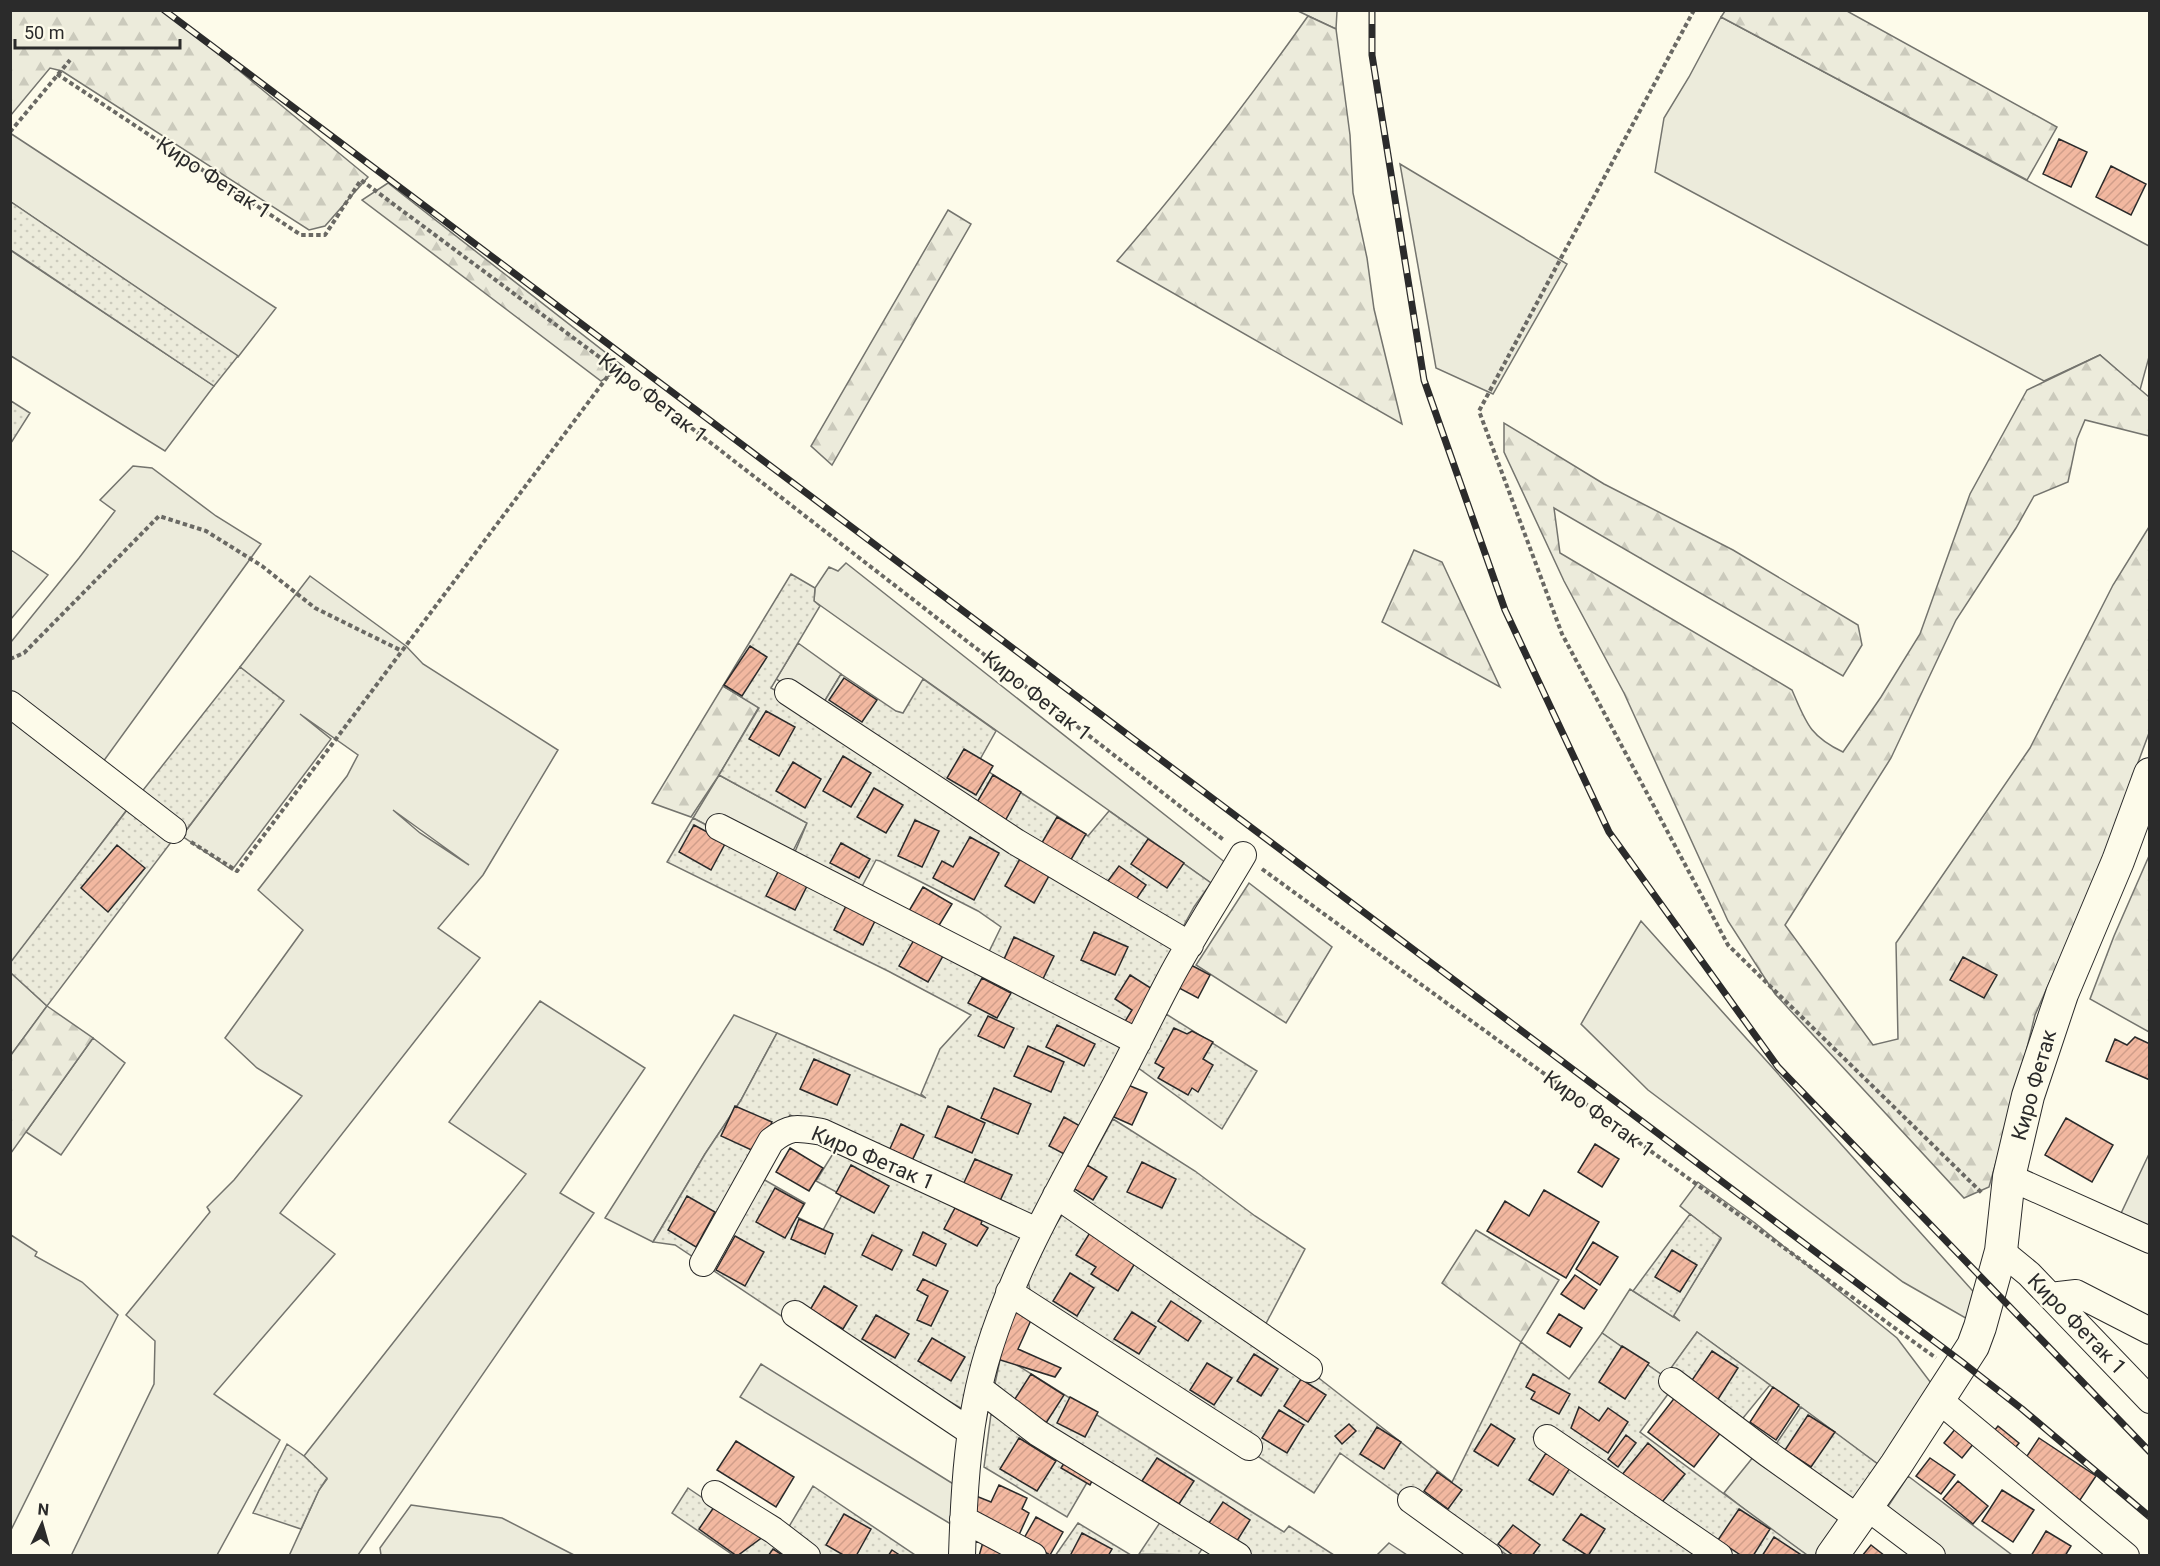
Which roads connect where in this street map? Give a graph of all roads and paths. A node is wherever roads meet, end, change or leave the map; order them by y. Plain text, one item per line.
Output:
1 (1695, 10) edge
2 (70, 60) dead end
3 (57, 74) junction
4 (10, 132) edge
5 (614, 368) junction
6 (402, 651) junction
7 (10, 659) edge
8 (788, 692) dead end
9 (10, 704) edge
10 (2150, 774) edge
11 (719, 827) dead end
12 (173, 830) joint
13 (1242, 855) junction
14 (1190, 945) junction
15 (1137, 1042) junction
16 (2009, 1177) junction
17 (1056, 1195) junction
18 (2005, 1216) junction
19 (1037, 1231) junction
20 (2150, 1240) edge
21 (2001, 1251) junction
22 (703, 1263) dead end
23 (2029, 1274) junction
24 (1991, 1287) junction
25 (1009, 1292) junction
26 (2050, 1296) junction
27 (795, 1314) dead end
28 (2150, 1330) edge
29 (1309, 1369) dead end
30 (1956, 1372) junction
31 (1672, 1381) dead end
32 (979, 1388) junction
33 (1939, 1400) junction
34 (2150, 1400) edge
35 (971, 1432) junction
36 (1547, 1438) dead end
37 (1249, 1447) dead end
38 (715, 1494) dead end
39 (1411, 1500) dead end
40 (1863, 1513) junction
41 (963, 1519) junction
42 (807, 1556) edge
43 (962, 1556) edge
44 (1032, 1556) edge
45 (1238, 1556) edge
46 (1489, 1556) edge
47 (1719, 1556) edge
48 (1832, 1556) edge
49 (1932, 1556) edge
50 (2126, 1556) edge

1 - 18 path
2 - 3 path
3 - 4 path
3 - 5 path, Киро Фетак 1
5 - 6 path
5 - 13 path, Киро Фетак 1
6 - 7 path
6 - 12 path
8 - 14 street
9 - 12 street
10 - 16 main road, Киро Фетак
11 - 15 street
13 - 14 street
13 - 30 path, Киро Фетак 1
14 - 15 street
15 - 17 street
16 - 18 main road, Киро Фетак
16 - 20 street
17 - 19 street
17 - 29 street
18 - 21 main road, Киро Фетак
19 - 22 street, Киро Фетак 1
19 - 25 street
21 - 23 street, Киро Фетак 1
21 - 24 main road, Киро Фетак
23 - 24 street
23 - 26 street, Киро Фетак 1
24 - 30 main road, Киро Фетак
25 - 32 street
25 - 37 street
26 - 28 street
26 - 34 street, Киро Фетак 1
27 - 35 street
30 - 33 main road, Киро Фетак
31 - 40 street
32 - 35 street
32 - 45 street
33 - 40 main road, Киро Фетак
33 - 50 street
35 - 41 street
36 - 47 street
38 - 42 street
39 - 46 street
40 - 48 main road, Киро Фетак
40 - 49 street
41 - 43 street
41 - 44 street

